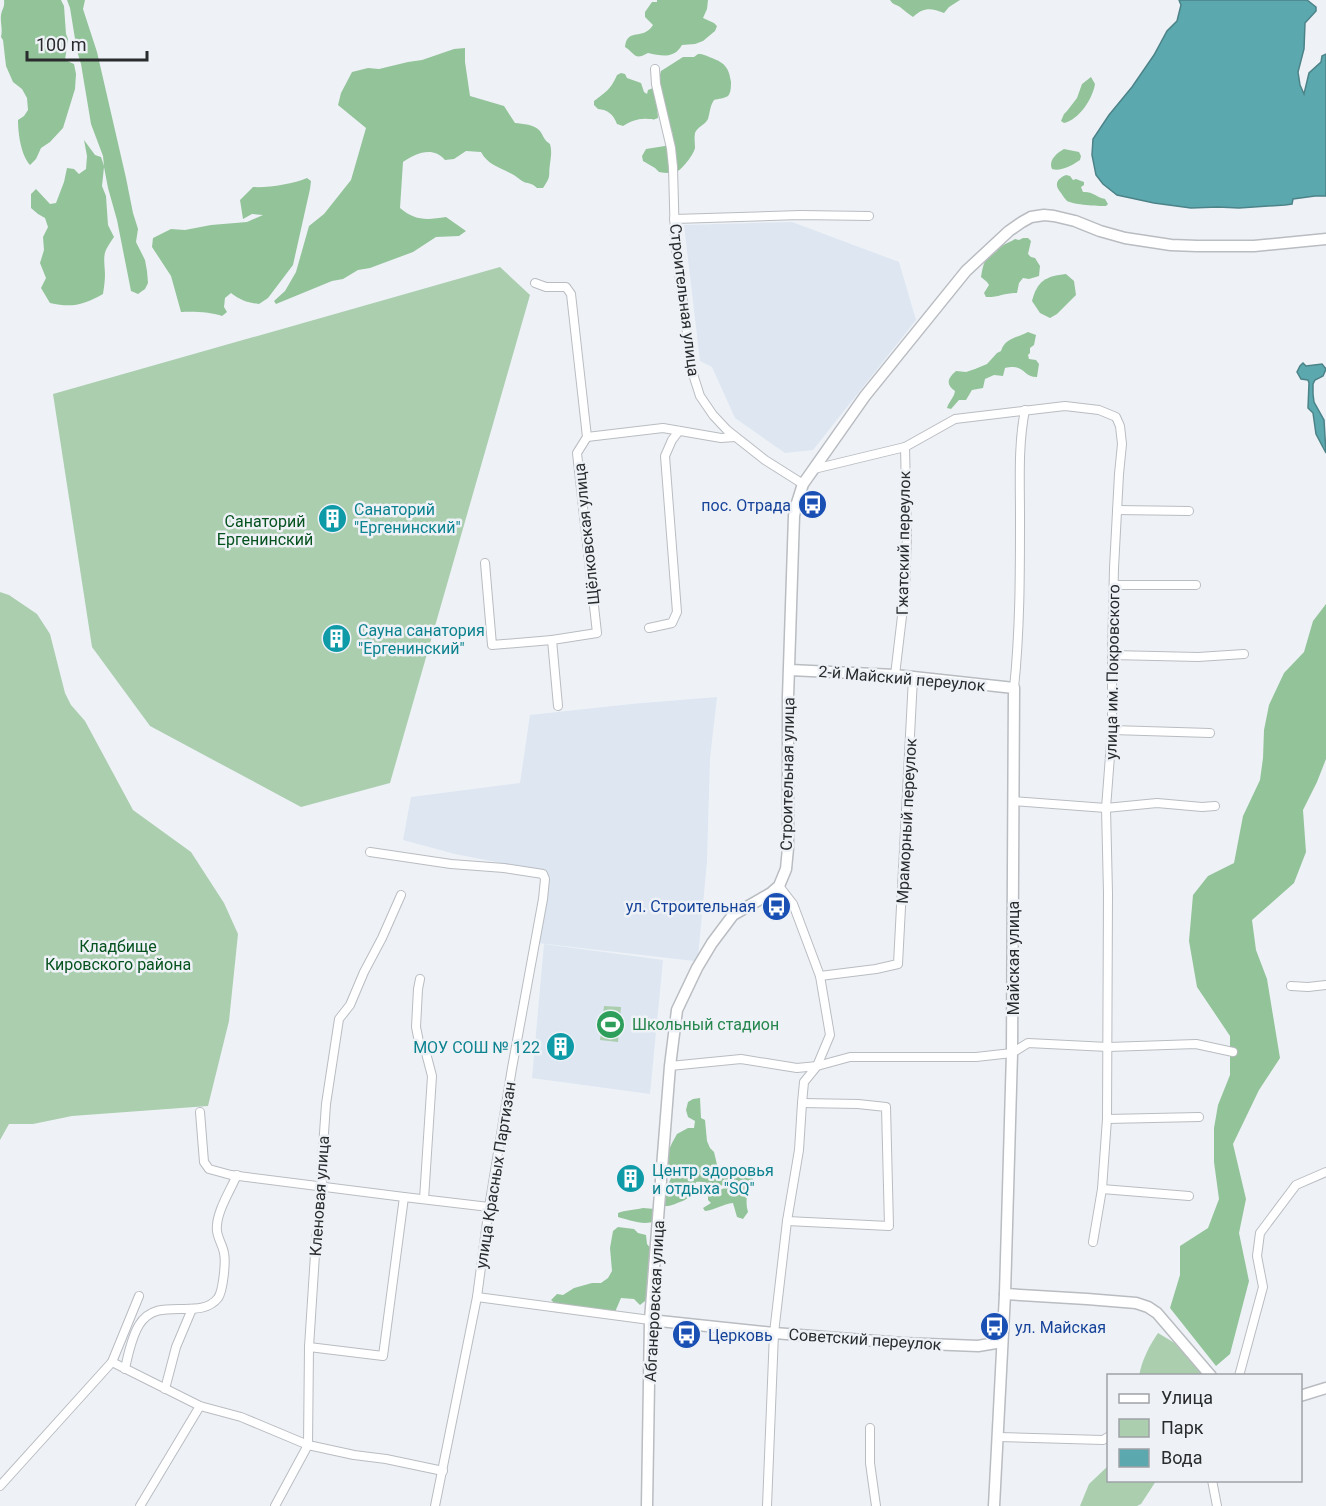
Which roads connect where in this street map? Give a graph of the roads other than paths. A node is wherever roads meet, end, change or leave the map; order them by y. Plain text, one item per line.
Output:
1 (655, 69) dead end
2 (869, 216) dead end
3 (674, 219) junction
4 (1326, 239) edge
5 (535, 283) dead end
6 (1025, 410) junction
7 (679, 431) junction
8 (587, 437) junction
9 (735, 437) junction
10 (905, 447) junction
11 (814, 468) junction
12 (803, 484) junction
13 (1117, 510) junction
14 (1189, 511) dead end
15 (484, 564) dead end
16 (1114, 585) junction
17 (1196, 585) dead end
18 (649, 628) dead end
19 (552, 640) junction
20 (1244, 654) dead end
21 (1112, 655) junction
22 (790, 670) junction
23 (895, 675) junction
24 (914, 678) junction
25 (1014, 688) junction
26 (558, 706) dead end
27 (1112, 730) junction
28 (1210, 733) dead end
29 (1013, 801) junction
30 (1215, 806) dead end
31 (1106, 808) junction
32 (370, 852) dead end
33 (778, 886) junction
34 (401, 895) dead end
35 (820, 976) junction
36 (420, 979) dead end
37 (1326, 985) edge
38 (1291, 986) dead end
39 (1109, 1047) junction
40 (1233, 1052) dead end
41 (1012, 1053) junction
42 (670, 1066) junction
43 (817, 1066) junction
44 (802, 1103) junction
45 (200, 1112) dead end
46 (1199, 1117) dead end
47 (1107, 1119) junction
48 (1326, 1172) edge
49 (237, 1175) junction
50 (323, 1187) junction
51 (1102, 1189) junction
52 (1189, 1196) dead end
53 (404, 1197) junction
54 (424, 1199) junction
55 (489, 1207) junction
56 (787, 1221) junction
57 (1093, 1242) dead end
58 (1005, 1294) junction
59 (139, 1296) dead end
60 (477, 1297) junction
61 (192, 1309) junction
62 (650, 1320) junction
63 (774, 1333) junction
64 (1002, 1342) junction
65 (309, 1347) junction
66 (112, 1362) junction
67 (125, 1368) junction
68 (1209, 1374) edge
69 (1240, 1374) edge
70 (1326, 1388) edge
71 (165, 1389) junction
72 (1302, 1395) edge
73 (200, 1406) junction
74 (870, 1428) dead end
75 (998, 1437) junction
76 (1107, 1438) edge
77 (308, 1445) junction
78 (443, 1471) junction
79 (1212, 1482) edge
80 (0, 1486) edge
81 (140, 1506) edge
82 (276, 1506) edge
83 (435, 1506) edge
84 (647, 1506) edge
85 (767, 1506) edge
86 (876, 1506) edge
87 (994, 1506) edge
88 (1217, 1506) edge

1 - 3 street, Строительная улица
2 - 3 street
3 - 9 street, Строительная улица
4 - 11 street, Строительная улица
5 - 8 street, Щёлковская улица
6 - 10 street, улица им. Покровского
6 - 13 street, улица им. Покровского
6 - 25 street, Майская улица
7 - 8 street
7 - 9 street
7 - 18 street
8 - 19 street, Щёлковская улица
9 - 12 street, Строительная улица
10 - 11 street, улица им. Покровского
10 - 23 street, Гжатский переулок
11 - 12 street, Строительная улица
12 - 22 street, Строительная улица
13 - 14 street
13 - 16 street, улица им. Покровского
15 - 19 street
16 - 17 street
16 - 21 street, улица им. Покровского
19 - 26 street
20 - 21 street
21 - 27 street, улица им. Покровского
22 - 23 street, 2-й Майский переулок
22 - 33 street, Строительная улица
23 - 24 street, 2-й Майский переулок
24 - 25 street, 2-й Майский переулок
24 - 35 street, Мраморный переулок
25 - 29 street, Майская улица
27 - 28 street
27 - 31 street, улица им. Покровского
29 - 31 street
29 - 41 street, Майская улица
30 - 31 street
31 - 39 street, улица им. Покровского
32 - 55 street, улица Красных Партизан
33 - 35 street
33 - 42 street, Абганеровская улица
34 - 50 street, Кленовая улица
35 - 43 street
36 - 54 street
37 - 38 street
39 - 40 street
39 - 41 street
39 - 47 street, улица им. Покровского
41 - 43 street
41 - 58 street, Майская улица
42 - 43 street
42 - 62 street, Абганеровская улица
43 - 44 street
44 - 56 street
44 - 56 street
45 - 49 street
46 - 47 street
47 - 51 street, улица им. Покровского
48 - 69 street
49 - 50 street
49 - 61 street
50 - 53 street
50 - 65 street, Кленовая улица
51 - 52 street
51 - 57 street, улица им. Покровского
53 - 54 street
53 - 65 street
54 - 55 street
55 - 60 street, улица Красных Партизан
56 - 63 street
58 - 64 street, Майская улица
58 - 68 street
59 - 66 street
60 - 62 street, Советский переулок
60 - 78 street, улица Красных Партизан
61 - 67 street
61 - 71 street
62 - 63 street, Советский переулок
62 - 84 street, Абганеровская улица
63 - 64 street, Советский переулок
63 - 85 street
64 - 75 street, Майская улица
65 - 77 street, Кленовая улица
66 - 67 street
66 - 80 street
67 - 71 street
70 - 72 street
71 - 73 street
73 - 77 street
73 - 81 street
74 - 86 street
75 - 76 street
75 - 87 street, Майская улица
77 - 78 street
77 - 82 street, Кленовая улица
78 - 83 street, улица Красных Партизан
79 - 88 street

